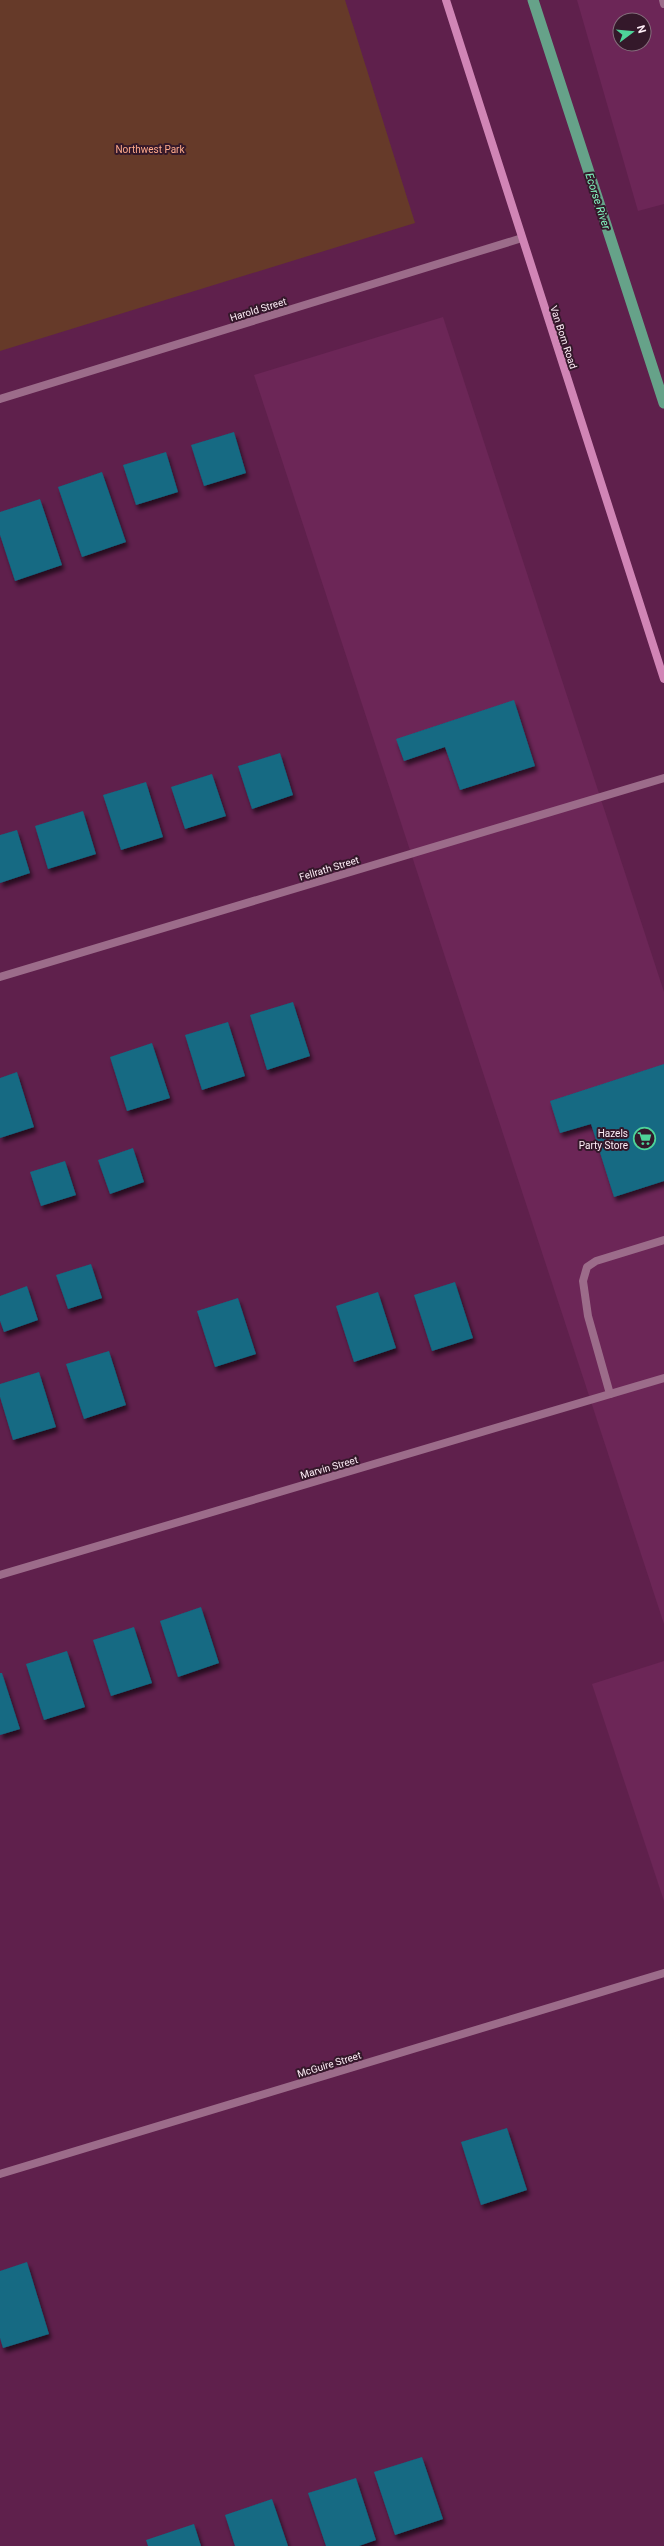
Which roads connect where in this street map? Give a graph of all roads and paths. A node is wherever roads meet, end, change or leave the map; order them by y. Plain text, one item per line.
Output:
1 (446, 0) edge
2 (663, 0) edge
3 (664, 4) edge
4 (522, 238) junction
5 (0, 399) edge
6 (664, 679) edge
7 (664, 778) edge
8 (0, 977) edge
9 (664, 1240) edge
10 (664, 1378) edge
11 (610, 1394) junction
12 (0, 1575) edge
13 (664, 1974) edge
14 (0, 2174) edge

1 - 4 main road, Van Born Road
2 - 3 street
4 - 5 street, Harold Street
4 - 6 main road, Van Born Road
7 - 8 street, Fellrath Street
9 - 11 street
10 - 11 street, Marvin Street
11 - 12 street, Marvin Street
13 - 14 street, McGuire Street

